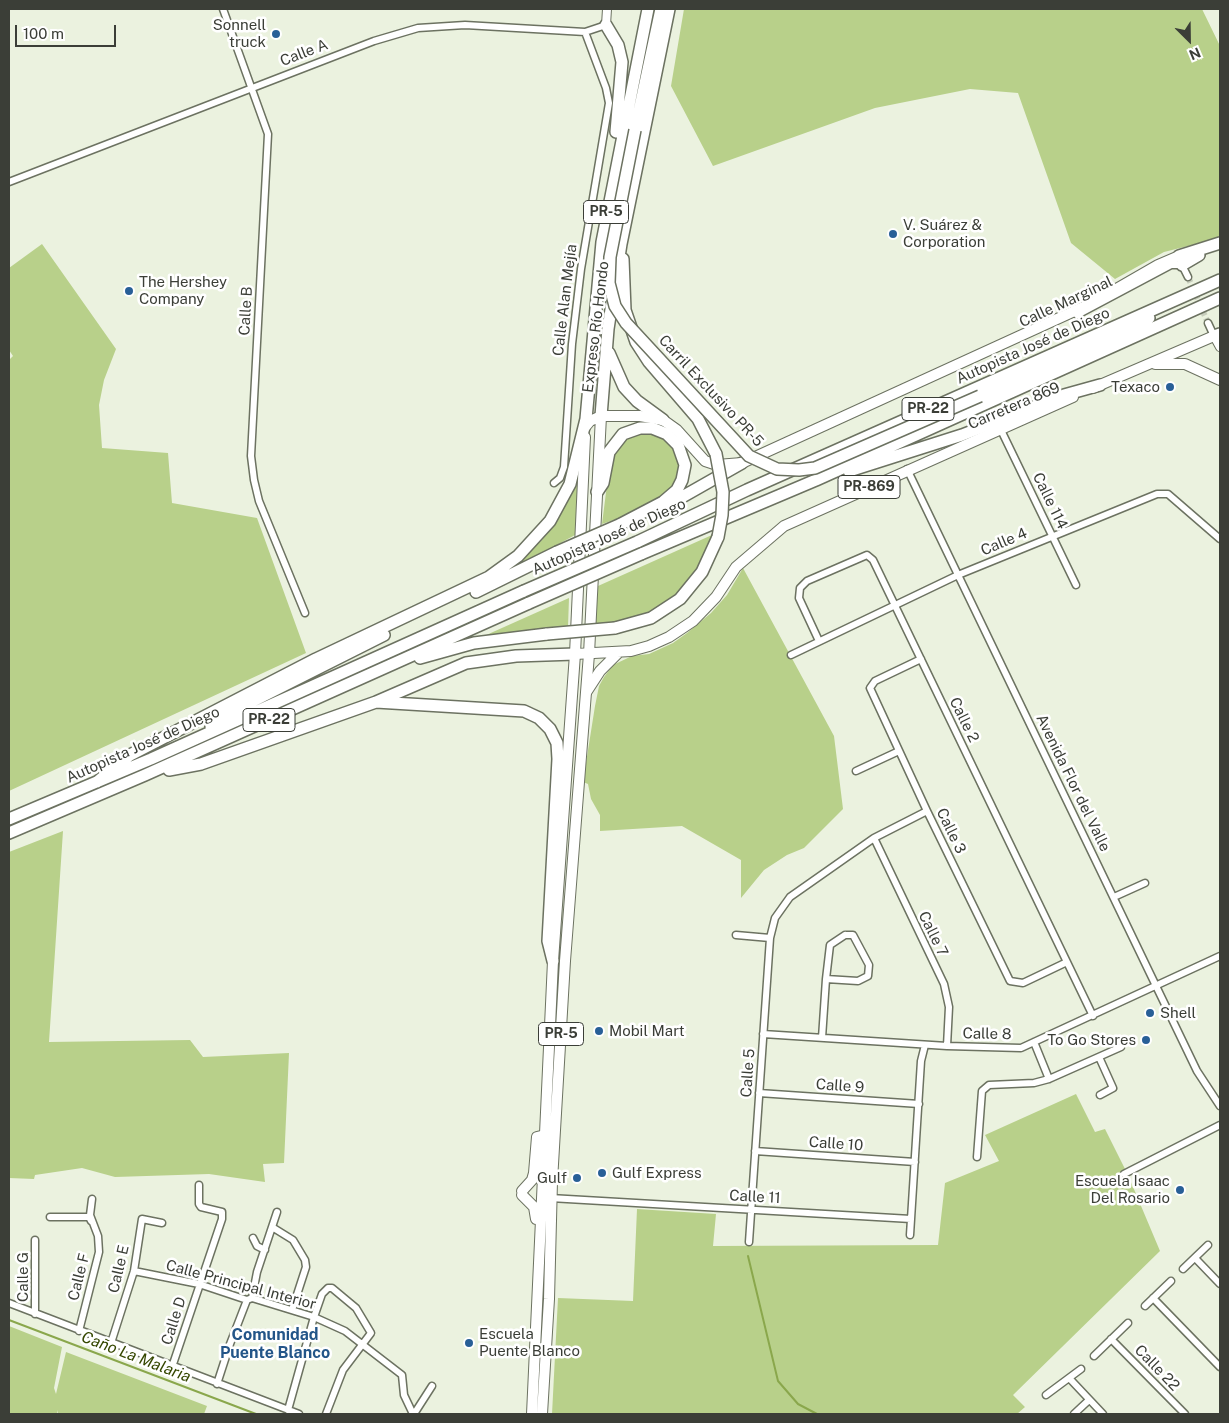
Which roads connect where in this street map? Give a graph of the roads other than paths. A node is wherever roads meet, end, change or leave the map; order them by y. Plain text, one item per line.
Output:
1 (223, 9) edge
2 (607, 9) edge
3 (648, 9) edge
4 (661, 9) edge
5 (669, 9) edge
6 (606, 25) junction
7 (585, 32) junction
8 (253, 88) junction
9 (9, 182) edge
10 (607, 204) junction
11 (1220, 243) edge
12 (621, 244) junction
13 (1220, 249) edge
14 (1181, 260) junction
15 (1188, 277) tunnel mouth
16 (1220, 280) edge
17 (1184, 296) junction
18 (1220, 298) edge
19 (1193, 310) junction
20 (1208, 323) tunnel mouth
21 (1134, 327) junction
22 (1217, 335) edge
23 (1220, 347) edge
24 (607, 348) junction
25 (1151, 364) junction
26 (1220, 380) edge
27 (1100, 385) junction
28 (602, 416) junction
29 (663, 420) junction
30 (586, 423) junction
31 (1000, 428) junction
32 (742, 463) junction
33 (907, 469) junction
34 (816, 480) junction
35 (554, 483) dead end
36 (598, 492) junction
37 (619, 525) junction
38 (1052, 535) junction
39 (1220, 539) edge
40 (958, 574) junction
41 (1076, 585) dead end
42 (895, 605) junction
43 (305, 613) dead end
44 (819, 642) junction
45 (619, 652) junction
46 (575, 654) junction
47 (589, 654) junction
48 (791, 655) dead end
49 (921, 659) junction
50 (392, 665) junction
51 (587, 691) junction
52 (376, 702) junction
53 (193, 740) junction
54 (898, 751) junction
55 (856, 771) dead end
56 (145, 776) junction
57 (98, 782) junction
58 (927, 811) junction
59 (9, 819) edge
60 (9, 833) edge
61 (874, 838) junction
62 (560, 854) junction
63 (1145, 883) dead end
64 (1114, 897) junction
65 (567, 927) junction
66 (736, 935) dead end
67 (770, 938) junction
68 (1220, 956) edge
69 (553, 961) junction
70 (1067, 962) junction
71 (826, 979) junction
72 (1156, 986) junction
73 (1093, 1016) junction
74 (763, 1034) junction
75 (822, 1038) junction
76 (1034, 1042) junction
77 (925, 1045) junction
78 (948, 1046) junction
79 (1122, 1047) dead end
80 (1099, 1057) junction
81 (1049, 1079) junction
82 (759, 1093) junction
83 (1100, 1095) dead end
84 (919, 1104) junction
85 (1220, 1106) edge
86 (1220, 1125) edge
87 (544, 1134) junction
88 (755, 1151) junction
89 (978, 1157) dead end
90 (915, 1162) junction
91 (1124, 1174) dead end
92 (199, 1185) dead end
93 (540, 1194) junction
94 (551, 1198) junction
95 (92, 1200) dead end
96 (751, 1209) junction
97 (277, 1212) dead end
98 (50, 1217) dead end
99 (911, 1219) junction
100 (92, 1222) junction
101 (162, 1223) dead end
102 (272, 1227) junction
103 (540, 1229) junction
104 (910, 1235) dead end
105 (253, 1238) dead end
106 (35, 1240) dead end
107 (749, 1242) dead end
108 (1208, 1245) dead end
109 (265, 1250) junction
110 (1194, 1258) junction
111 (1183, 1269) dead end
112 (134, 1271) junction
113 (1170, 1281) dead end
114 (199, 1284) junction
115 (1220, 1284) edge
116 (1153, 1298) junction
117 (249, 1299) junction
118 (9, 1303) edge
119 (1145, 1306) dead end
120 (292, 1310) junction
121 (35, 1314) junction
122 (314, 1317) junction
123 (1128, 1323) dead end
124 (79, 1331) junction
125 (1111, 1339) junction
126 (111, 1343) junction
127 (362, 1344) junction
128 (1094, 1356) dead end
129 (172, 1366) junction
130 (1220, 1367) edge
131 (1081, 1369) dead end
132 (1070, 1379) junction
133 (218, 1384) junction
134 (432, 1386) dead end
135 (1046, 1395) dead end
136 (1089, 1400) junction
137 (288, 1410) junction
138 (299, 1414) edge
139 (326, 1414) edge
140 (413, 1414) edge
141 (532, 1414) edge
142 (542, 1414) edge
143 (1074, 1414) edge
144 (1103, 1414) edge
145 (1185, 1414) edge

1 - 8 street, Calle B
2 - 6 street
3 - 10 highway, Expreso Río Hondo / PR-5
4 - 21 highway, Carril Exclusivo PR-5, bridge
5 - 12 highway, Expreso Río Hondo / PR-5
6 - 7 street, Calle A
6 - 10 highway
7 - 8 street, Calle A
7 - 35 street, Calle Alan Mejía
8 - 9 street, Calle A
8 - 43 street, Calle B
10 - 30 highway, Expreso Río Hondo / PR-5
11 - 14 highway
12 - 24 highway, Expreso Río Hondo / PR-5
12 - 50 highway, bridge
13 - 14 highway
14 - 15 street
14 - 32 main road, Calle Marginal
16 - 17 highway, Autopista José de Diego / PR-22
17 - 21 highway
17 - 53 highway, Autopista José de Diego / PR-22, bridge
18 - 19 highway, Autopista José de Diego / PR-22
19 - 21 highway
19 - 34 highway, Autopista José de Diego / PR-22
20 - 22 street
22 - 23 street
22 - 25 main road, Carretera 869
24 - 28 highway, Expreso Río Hondo / PR-5
24 - 29 highway
25 - 26 main road, PR-869
25 - 27 main road, Carretera 869 / PR-869
27 - 31 main road, Carretera 869 / PR-869
27 - 34 highway
28 - 29 main road
28 - 30 main road
28 - 36 main road, Expreso Río Hondo / PR-5
29 - 32 main road, Calle Marginal
30 - 46 main road, Expreso Río Hondo / PR-5
30 - 57 highway
31 - 33 main road, Carretera 869 / PR-869
31 - 38 street, Calle 114
32 - 37 highway
33 - 40 street, Avenida Flor del Valle
33 - 45 main road, Carretera 869 / PR-869
34 - 50 highway, Autopista José de Diego / PR-22, bridge
36 - 37 highway
36 - 47 main road, Expreso Río Hondo / PR-5
37 - 53 highway, bridge
38 - 39 street, Calle 4
38 - 40 street, Calle 4
38 - 41 street, Calle 114
40 - 42 street, Calle 4
40 - 64 street, Avenida Flor del Valle
42 - 44 street, Calle 4
42 - 44 street, Calle 2
42 - 49 street, Calle 2
44 - 48 street, Calle 4
45 - 47 main road, Carretera 869 / PR-869
45 - 51 main road
46 - 47 main road, Carretera 869
46 - 52 highway
46 - 62 main road, PR-5
47 - 51 main road, PR-5
49 - 54 street, Calle 3
49 - 70 street, Calle 2
50 - 56 highway, Autopista José de Diego / PR-22
51 - 65 main road, PR-5
52 - 56 highway
52 - 69 highway
53 - 57 highway, Autopista José de Diego / PR-22
54 - 55 street
54 - 58 street, Calle 3
56 - 60 highway, Autopista José de Diego / PR-22
57 - 59 highway, Autopista José de Diego / PR-22
58 - 61 street, Calle 5
58 - 70 street, Calle 3
61 - 67 street, Calle 5
61 - 78 street, Calle 7
62 - 65 main road
62 - 69 main road, PR-5
63 - 64 street
64 - 72 street, Avenida Flor del Valle
65 - 94 main road, PR-5
66 - 67 street
67 - 74 street, Calle 5
68 - 72 street, Calle 8
69 - 87 main road, PR-5
70 - 73 street, Calle 2
71 - 71 street
71 - 75 street
72 - 73 street, Calle 8
72 - 85 street, Avenida Flor del Valle
73 - 76 street, Calle 8
74 - 75 street, Calle 8
74 - 82 street, Calle 5
75 - 77 street, Calle 8
76 - 78 street, Calle 8
76 - 81 street
77 - 78 street, Calle 8
77 - 84 street
79 - 80 street
80 - 81 street
80 - 83 street
81 - 89 street
82 - 84 street, Calle 9
82 - 88 street, Calle 5
84 - 90 street
86 - 91 street
87 - 93 main road, PR-5
87 - 103 main road
88 - 90 street, Calle 10
88 - 96 street, Calle 5
90 - 99 street
92 - 114 street, Calle D
93 - 94 street, Calle 11
93 - 103 main road, PR-5
94 - 96 street, Calle 11
94 - 142 main road, PR-5
95 - 100 street, Calle F
96 - 99 street, Calle 11
96 - 107 street, Calle 5
97 - 102 street
98 - 100 street
99 - 104 street
100 - 124 street, Calle F
101 - 112 street, Calle E
102 - 109 street
102 - 120 street
103 - 141 main road, PR-5
105 - 109 street
106 - 121 street, Calle G
108 - 110 street
109 - 117 street
110 - 111 street
110 - 115 street
112 - 114 street, Calle Principal Interior
112 - 126 street, Calle E
113 - 116 street
114 - 117 street, Calle Principal Interior
114 - 129 street, Calle D
116 - 119 street
116 - 130 street
117 - 120 street, Calle Principal Interior
117 - 133 street
118 - 121 street
120 - 122 street, Calle Principal Interior
121 - 124 street
122 - 127 street, Calle Principal Interior
122 - 127 street
122 - 137 street
123 - 125 street
124 - 126 street
125 - 128 street
125 - 145 street, Calle 22
126 - 129 street
127 - 139 street
127 - 140 street, Calle Principal Interior
129 - 133 street
131 - 132 street
132 - 135 street
132 - 136 street
133 - 137 street
134 - 140 street
136 - 143 street
136 - 144 street
137 - 138 street

